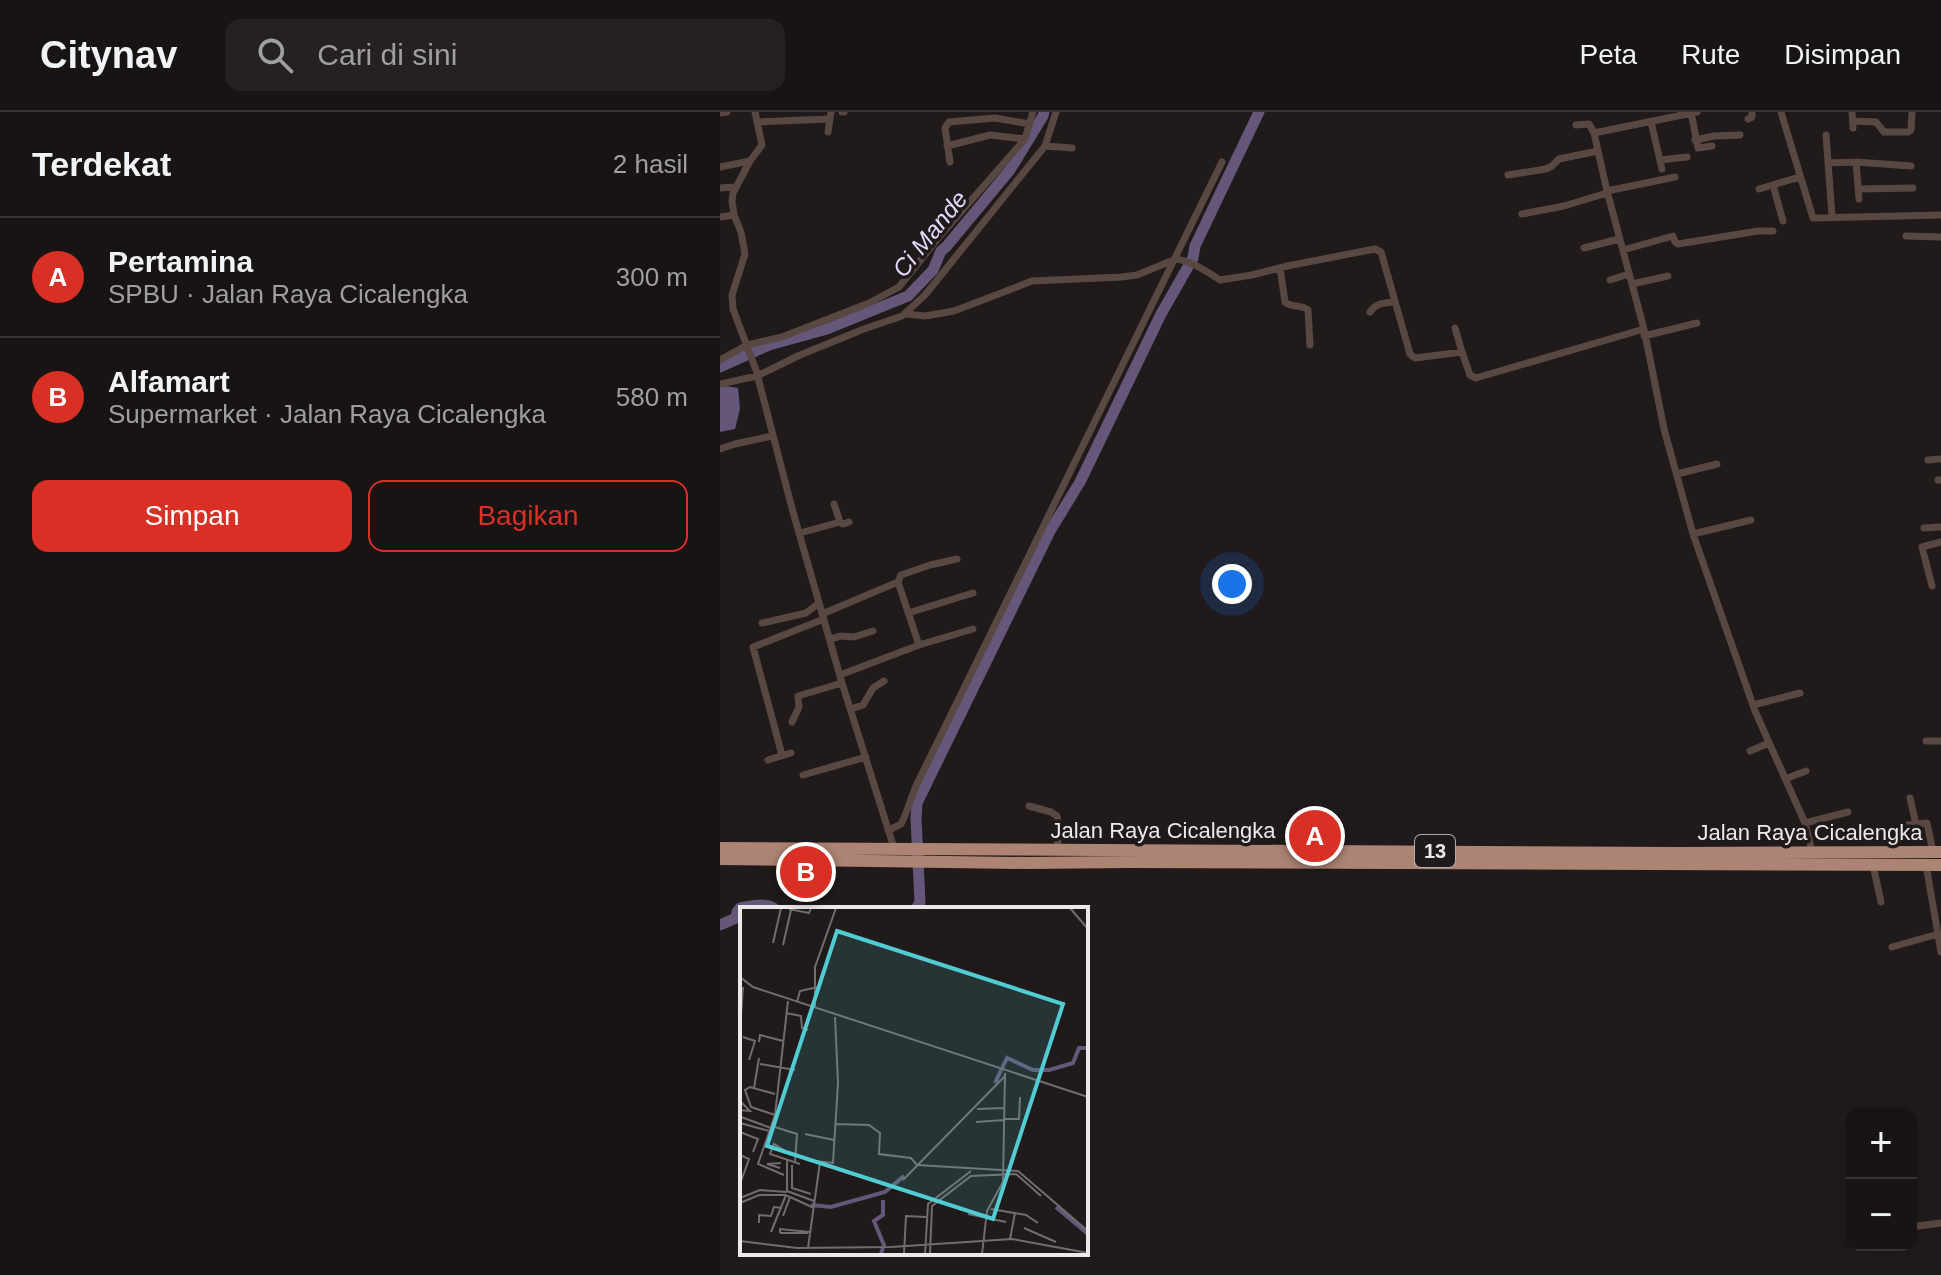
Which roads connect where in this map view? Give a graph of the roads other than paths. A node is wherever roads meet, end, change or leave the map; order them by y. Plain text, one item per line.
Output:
1 (727, 112) edge
2 (755, 112) edge
3 (1033, 112) edge
4 (1056, 112) edge
5 (1693, 112) edge
6 (1781, 112) edge
7 (1852, 112) edge
8 (1912, 112) edge
9 (720, 113) edge
10 (830, 116) edge
11 (964, 116) edge
12 (1654, 118) edge
13 (758, 122) junction
14 (1030, 124) junction
15 (1576, 125) dead end
16 (828, 132) dead end
17 (1594, 133) junction
18 (1740, 135) dead end
19 (1826, 135) dead end
20 (1025, 139) junction
21 (1695, 140) junction
22 (947, 146) junction
23 (1045, 146) junction
24 (1712, 146) dead end
25 (1072, 148) dead end
26 (1598, 151) junction
27 (1687, 157) dead end
28 (750, 161) junction
29 (950, 162) dead end
30 (1222, 162) dead end
31 (1856, 162) junction
32 (1828, 163) junction
33 (1911, 166) dead end
34 (720, 167) edge
35 (1508, 175) dead end
36 (1675, 177) dead end
37 (1800, 177) junction
38 (1773, 185) junction
39 (736, 187) junction
40 (720, 188) edge
41 (1913, 188) dead end
42 (1759, 189) dead end
43 (1858, 189) junction
44 (1607, 192) junction
45 (1859, 199) dead end
46 (1522, 214) dead end
47 (734, 215) junction
48 (1941, 215) edge
49 (1832, 216) junction
50 (720, 217) edge
51 (1783, 221) dead end
52 (1773, 231) dead end
53 (1906, 236) dead end
54 (1941, 237) edge
55 (1619, 239) junction
56 (1584, 248) dead end
57 (1623, 250) junction
58 (1177, 259) junction
59 (1280, 268) junction
60 (1629, 274) junction
61 (1668, 276) dead end
62 (1610, 280) dead end
63 (1632, 284) junction
64 (1394, 302) junction
65 (1370, 312) dead end
66 (906, 314) junction
67 (1697, 323) dead end
68 (1455, 328) dead end
69 (1644, 332) junction
70 (1310, 345) dead end
71 (747, 346) junction
72 (1462, 352) junction
73 (720, 360) edge
74 (756, 373) junction
75 (720, 384) edge
76 (772, 436) junction
77 (720, 449) edge
78 (1941, 459) edge
79 (1928, 460) dead end
80 (1717, 464) dead end
81 (1677, 474) junction
82 (834, 504) dead end
83 (1751, 520) dead end
84 (1941, 527) edge
85 (1924, 528) dead end
86 (800, 533) junction
87 (1693, 534) junction
88 (1941, 542) edge
89 (957, 559) dead end
90 (898, 582) junction
91 (1932, 586) dead end
92 (973, 593) dead end
93 (819, 603) junction
94 (908, 613) junction
95 (823, 617) junction
96 (762, 623) dead end
97 (973, 629) dead end
98 (873, 631) dead end
99 (830, 639) junction
100 (919, 645) junction
101 (841, 679) junction
102 (884, 681) dead end
103 (1800, 693) dead end
104 (1753, 705) junction
105 (851, 709) junction
106 (792, 722) dead end
107 (1926, 741) dead end
108 (1941, 741) edge
109 (1769, 743) junction
110 (1750, 751) dead end
111 (791, 753) dead end
112 (782, 755) junction
113 (866, 757) junction
114 (768, 760) dead end
115 (1806, 771) dead end
116 (803, 775) dead end
117 (1785, 779) junction
118 (1910, 798) dead end
119 (1029, 806) dead end
120 (1848, 812) dead end
121 (1805, 823) junction
122 (888, 830) junction
123 (720, 848) edge
124 (894, 848) junction
125 (1057, 849) junction
126 (1812, 851) junction
127 (1888, 851) junction
128 (1937, 852) edge
129 (910, 854) junction
130 (930, 855) junction
131 (720, 859) edge
132 (1873, 865) junction
133 (1887, 865) junction
134 (1926, 865) junction
135 (1941, 865) edge
136 (1881, 902) dead end
137 (1938, 934) junction
138 (1892, 947) dead end
139 (1941, 952) edge
140 (1941, 1223) edge
141 (1917, 1226) edge

1 - 9 street
2 - 13 street
3 - 14 street
4 - 23 street
5 - 12 street
5 - 21 street
6 - 37 street
7 - 8 street
10 - 13 street
10 - 16 street
11 - 14 street
11 - 22 street
12 - 17 street
12 - 27 street
13 - 28 street
14 - 20 street
15 - 17 street
17 - 26 street
18 - 21 street
19 - 32 street
20 - 22 street
20 - 71 street
21 - 24 street
22 - 29 street
23 - 25 street
23 - 66 street
26 - 35 street
26 - 44 street
28 - 34 street
28 - 39 street
30 - 58 street
31 - 32 street
31 - 33 street
31 - 43 street
32 - 49 street
36 - 44 street
37 - 38 street
37 - 49 street
38 - 42 street
38 - 51 street
39 - 40 street
39 - 47 street
41 - 43 street
43 - 45 street
44 - 46 street
44 - 55 street
47 - 50 street
47 - 71 street
48 - 49 street
52 - 57 street
53 - 54 street
55 - 56 street
55 - 57 street
57 - 60 street
58 - 59 street
58 - 66 street
58 - 122 street
59 - 64 street
59 - 70 street
60 - 62 street
60 - 63 street
61 - 63 street
63 - 69 street
64 - 65 street
64 - 72 street
66 - 74 street
67 - 69 street
68 - 72 street
69 - 72 street
69 - 81 street
71 - 73 street
71 - 74 street
74 - 75 street
74 - 76 street
76 - 77 street
76 - 86 street
78 - 79 street
80 - 81 street
81 - 87 street
82 - 86 street
83 - 87 street
84 - 85 street
86 - 93 street
87 - 104 street
88 - 91 street
89 - 90 street
90 - 94 street
90 - 95 street
92 - 94 street
93 - 95 street
93 - 96 street
94 - 100 street
95 - 99 street
95 - 112 street
97 - 100 street
98 - 99 street
99 - 101 street
100 - 101 street
101 - 105 street
101 - 106 street
102 - 105 street
103 - 104 street
104 - 109 street
105 - 113 street
107 - 108 street
109 - 110 street
109 - 117 street
111 - 112 street
112 - 114 street
113 - 116 street
113 - 122 street
115 - 117 street
117 - 121 street
118 - 128 street
119 - 125 street
120 - 121 street
121 - 126 street
122 - 124 street
123 - 124 highway, Jalan Raya Cicalengka / 13
124 - 129 highway, Jalan Raya Cicalengka / 13
125 - 126 highway, Jalan Raya Cicalengka / 13
125 - 130 highway, Jalan Raya Cicalengka / 13
126 - 127 highway, Jalan Raya Cicalengka / 13
127 - 128 highway, Jalan Raya Cicalengka / 13
127 - 133 highway
129 - 130 highway, Jalan Raya Cicalengka / 13
129 - 131 highway, Jalan Raya Cicalengka / 13
130 - 132 highway, Jalan Raya Cicalengka / 13
132 - 133 highway, Jalan Raya Cicalengka / 13
132 - 136 street
133 - 134 highway, Jalan Raya Cicalengka / 13
134 - 135 highway, Jalan Raya Cicalengka / 13
134 - 137 street
137 - 138 street
137 - 139 street
140 - 141 street

